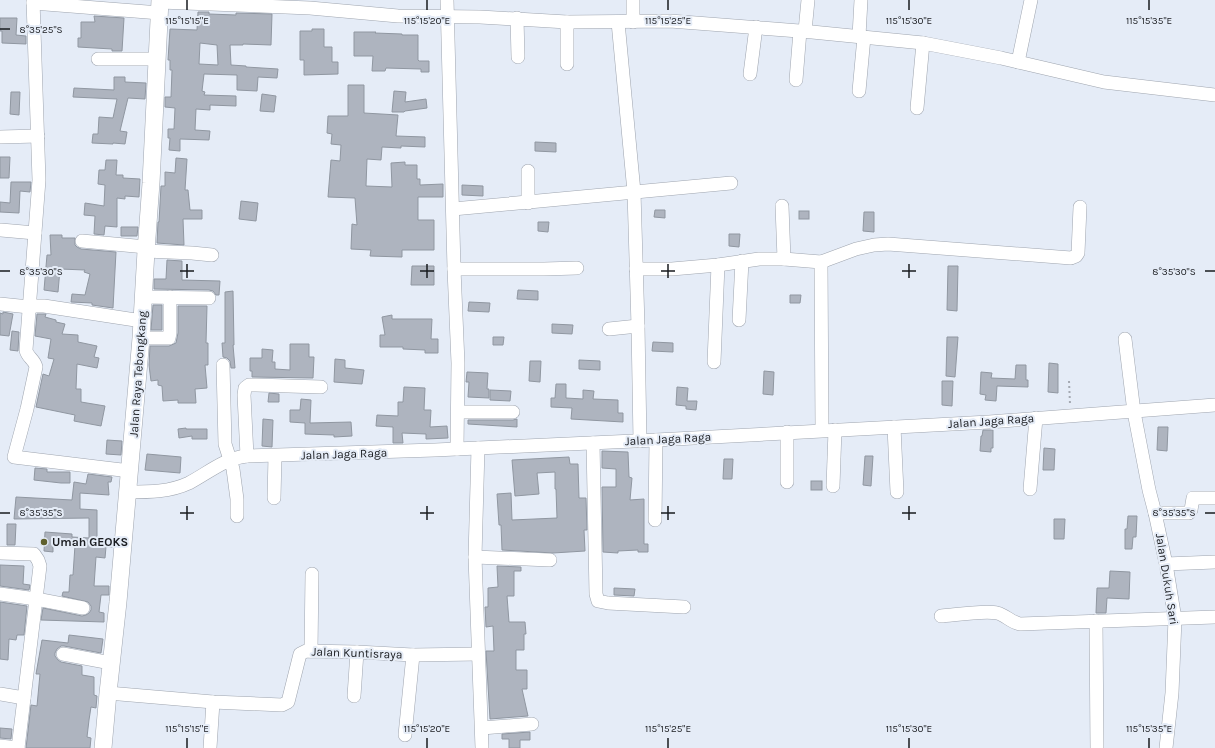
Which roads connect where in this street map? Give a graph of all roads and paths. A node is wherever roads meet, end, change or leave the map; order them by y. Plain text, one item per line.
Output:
1 (447, 0) edge
2 (633, 0) edge
3 (808, 0) edge
4 (861, 0) edge
5 (1031, 0) edge
6 (33, 2) edge
7 (81, 3) edge
8 (314, 4) edge
9 (160, 5) edge
10 (448, 17) junction
11 (517, 18) junction
12 (567, 22) junction
13 (618, 22) junction
14 (633, 22) junction
15 (756, 27) junction
16 (803, 31) junction
17 (861, 37) junction
18 (924, 43) junction
19 (518, 57) dead end
20 (98, 59) dead end
21 (158, 60) junction
22 (1018, 62) junction
23 (567, 64) dead end
24 (750, 74) dead end
25 (796, 80) dead end
26 (858, 92) dead end
27 (1215, 95) edge
28 (917, 108) dead end
29 (38, 136) junction
30 (0, 137) edge
31 (528, 171) dead end
32 (731, 183) dead end
33 (634, 192) junction
34 (528, 203) junction
35 (782, 206) dead end
36 (1080, 207) dead end
37 (453, 209) junction
38 (2, 230) dead end
39 (35, 233) junction
40 (82, 241) dead end
41 (146, 249) junction
42 (212, 255) dead end
43 (784, 259) junction
44 (742, 261) junction
45 (821, 262) junction
46 (718, 265) junction
47 (577, 268) dead end
48 (454, 269) junction
49 (636, 269) junction
50 (144, 297) junction
51 (170, 297) junction
52 (208, 298) dead end
53 (0, 304) edge
54 (29, 307) junction
55 (739, 320) dead end
56 (638, 326) junction
57 (609, 329) dead end
58 (142, 330) junction
59 (1125, 339) dead end
60 (714, 362) dead end
61 (223, 365) dead end
62 (1069, 382) dead end
63 (321, 387) dead end
64 (1215, 406) edge
65 (458, 412) junction
66 (513, 412) dead end
67 (1134, 412) junction
68 (1071, 416) junction
69 (1036, 418) junction
70 (894, 427) junction
71 (828, 430) junction
72 (787, 432) junction
73 (656, 440) junction
74 (640, 441) junction
75 (593, 443) junction
76 (478, 448) junction
77 (457, 449) junction
78 (275, 456) junction
79 (239, 458) junction
80 (130, 472) junction
81 (787, 482) dead end
82 (833, 486) dead end
83 (1030, 489) dead end
84 (128, 492) junction
85 (897, 492) dead end
86 (274, 498) dead end
87 (1215, 498) edge
88 (1155, 513) junction
89 (237, 516) dead end
90 (655, 520) dead end
91 (0, 552) edge
92 (475, 557) junction
93 (550, 560) dead end
94 (1215, 562) edge
95 (1166, 564) junction
96 (312, 574) dead end
97 (0, 594) edge
98 (36, 598) junction
99 (684, 607) dead end
100 (83, 608) dead end
101 (941, 616) dead end
102 (1215, 617) edge
103 (1175, 619) junction
104 (1096, 621) junction
105 (311, 651) junction
106 (358, 652) junction
107 (63, 654) dead end
108 (478, 654) junction
109 (413, 655) junction
110 (111, 663) junction
111 (108, 693) junction
112 (0, 694) edge
113 (354, 696) dead end
114 (24, 698) junction
115 (213, 702) junction
116 (532, 724) dead end
117 (482, 728) junction
118 (405, 735) dead end
119 (0, 746) edge
120 (18, 748) edge
121 (103, 748) edge
122 (210, 748) edge
123 (482, 748) edge
124 (1097, 748) edge
125 (1166, 748) edge

1 - 10 street
2 - 14 street
3 - 16 street
4 - 17 street
5 - 22 street
6 - 7 street
6 - 29 street
7 - 9 street
8 - 9 street
8 - 10 street
9 - 21 main road, Jalan Raya Tebongkang
10 - 11 street
10 - 37 street
11 - 12 street
11 - 19 street
12 - 13 street
12 - 23 street
13 - 14 street
13 - 33 street
14 - 15 street
15 - 16 street
15 - 24 street
16 - 17 street
16 - 25 street
17 - 18 street
17 - 26 street
18 - 22 street
18 - 28 street
20 - 21 street
21 - 41 main road, Jalan Raya Tebongkang
22 - 27 street
29 - 30 street
29 - 39 street
31 - 34 street
32 - 33 street
33 - 34 street
33 - 49 street
34 - 37 street
35 - 43 street
36 - 45 street
37 - 48 street
38 - 39 street
39 - 54 street
40 - 41 street
41 - 42 street
41 - 50 main road, Jalan Raya Tebongkang
43 - 44 street
43 - 45 street
44 - 46 street
44 - 55 street
45 - 71 street
46 - 49 street
46 - 60 street
47 - 48 street
48 - 65 street
49 - 56 street
50 - 51 street
50 - 58 main road, Jalan Raya Tebongkang
51 - 52 street
51 - 58 street
53 - 54 street
54 - 58 street
54 - 80 street
56 - 57 street
56 - 74 street
58 - 80 main road, Jalan Raya Tebongkang
59 - 67 street, Jalan Dukuh Sari
61 - 79 street
62 - 68 path
63 - 79 street
64 - 67 street, Jalan Jaga Raga
65 - 66 street
65 - 77 street
67 - 68 street, Jalan Jaga Raga
67 - 88 street, Jalan Dukuh Sari
68 - 69 street, Jalan Jaga Raga
69 - 70 street, Jalan Jaga Raga
69 - 83 street
70 - 71 street, Jalan Jaga Raga
70 - 85 street
71 - 72 street, Jalan Jaga Raga
71 - 82 street
72 - 73 street, Jalan Jaga Raga
72 - 81 street
73 - 74 street, Jalan Jaga Raga
73 - 90 street
74 - 75 street, Jalan Jaga Raga
75 - 76 street, Jalan Jaga Raga
75 - 99 street
76 - 77 street, Jalan Jaga Raga
76 - 92 street
77 - 78 street, Jalan Jaga Raga
78 - 79 street, Jalan Jaga Raga
78 - 86 street
79 - 84 street, Jalan Jaga Raga
79 - 89 street
80 - 84 main road, Jalan Raya Tebongkang
84 - 110 main road, Jalan Raya Tebongkang
87 - 88 street
88 - 95 street, Jalan Dukuh Sari
91 - 98 street
92 - 93 street
92 - 108 street
94 - 95 street
95 - 103 street, Jalan Dukuh Sari
96 - 105 street
97 - 98 street
98 - 100 street
98 - 114 street
101 - 104 street
102 - 103 street
103 - 104 street
103 - 125 street, Jalan Dukuh Sari
104 - 124 street
105 - 106 street, Jalan Kuntisraya
105 - 115 street, Jalan Kuntisraya
106 - 109 street, Jalan Kuntisraya
106 - 113 street
107 - 110 street
108 - 109 street, Jalan Kuntisraya
108 - 117 street
109 - 118 street
110 - 111 main road, Jalan Raya Tebongkang
111 - 115 street, Jalan Kuntisraya
111 - 121 main road, Jalan Raya Tebongkang
112 - 114 street
114 - 120 street
115 - 122 street
116 - 117 street
117 - 123 street
119 - 120 street

